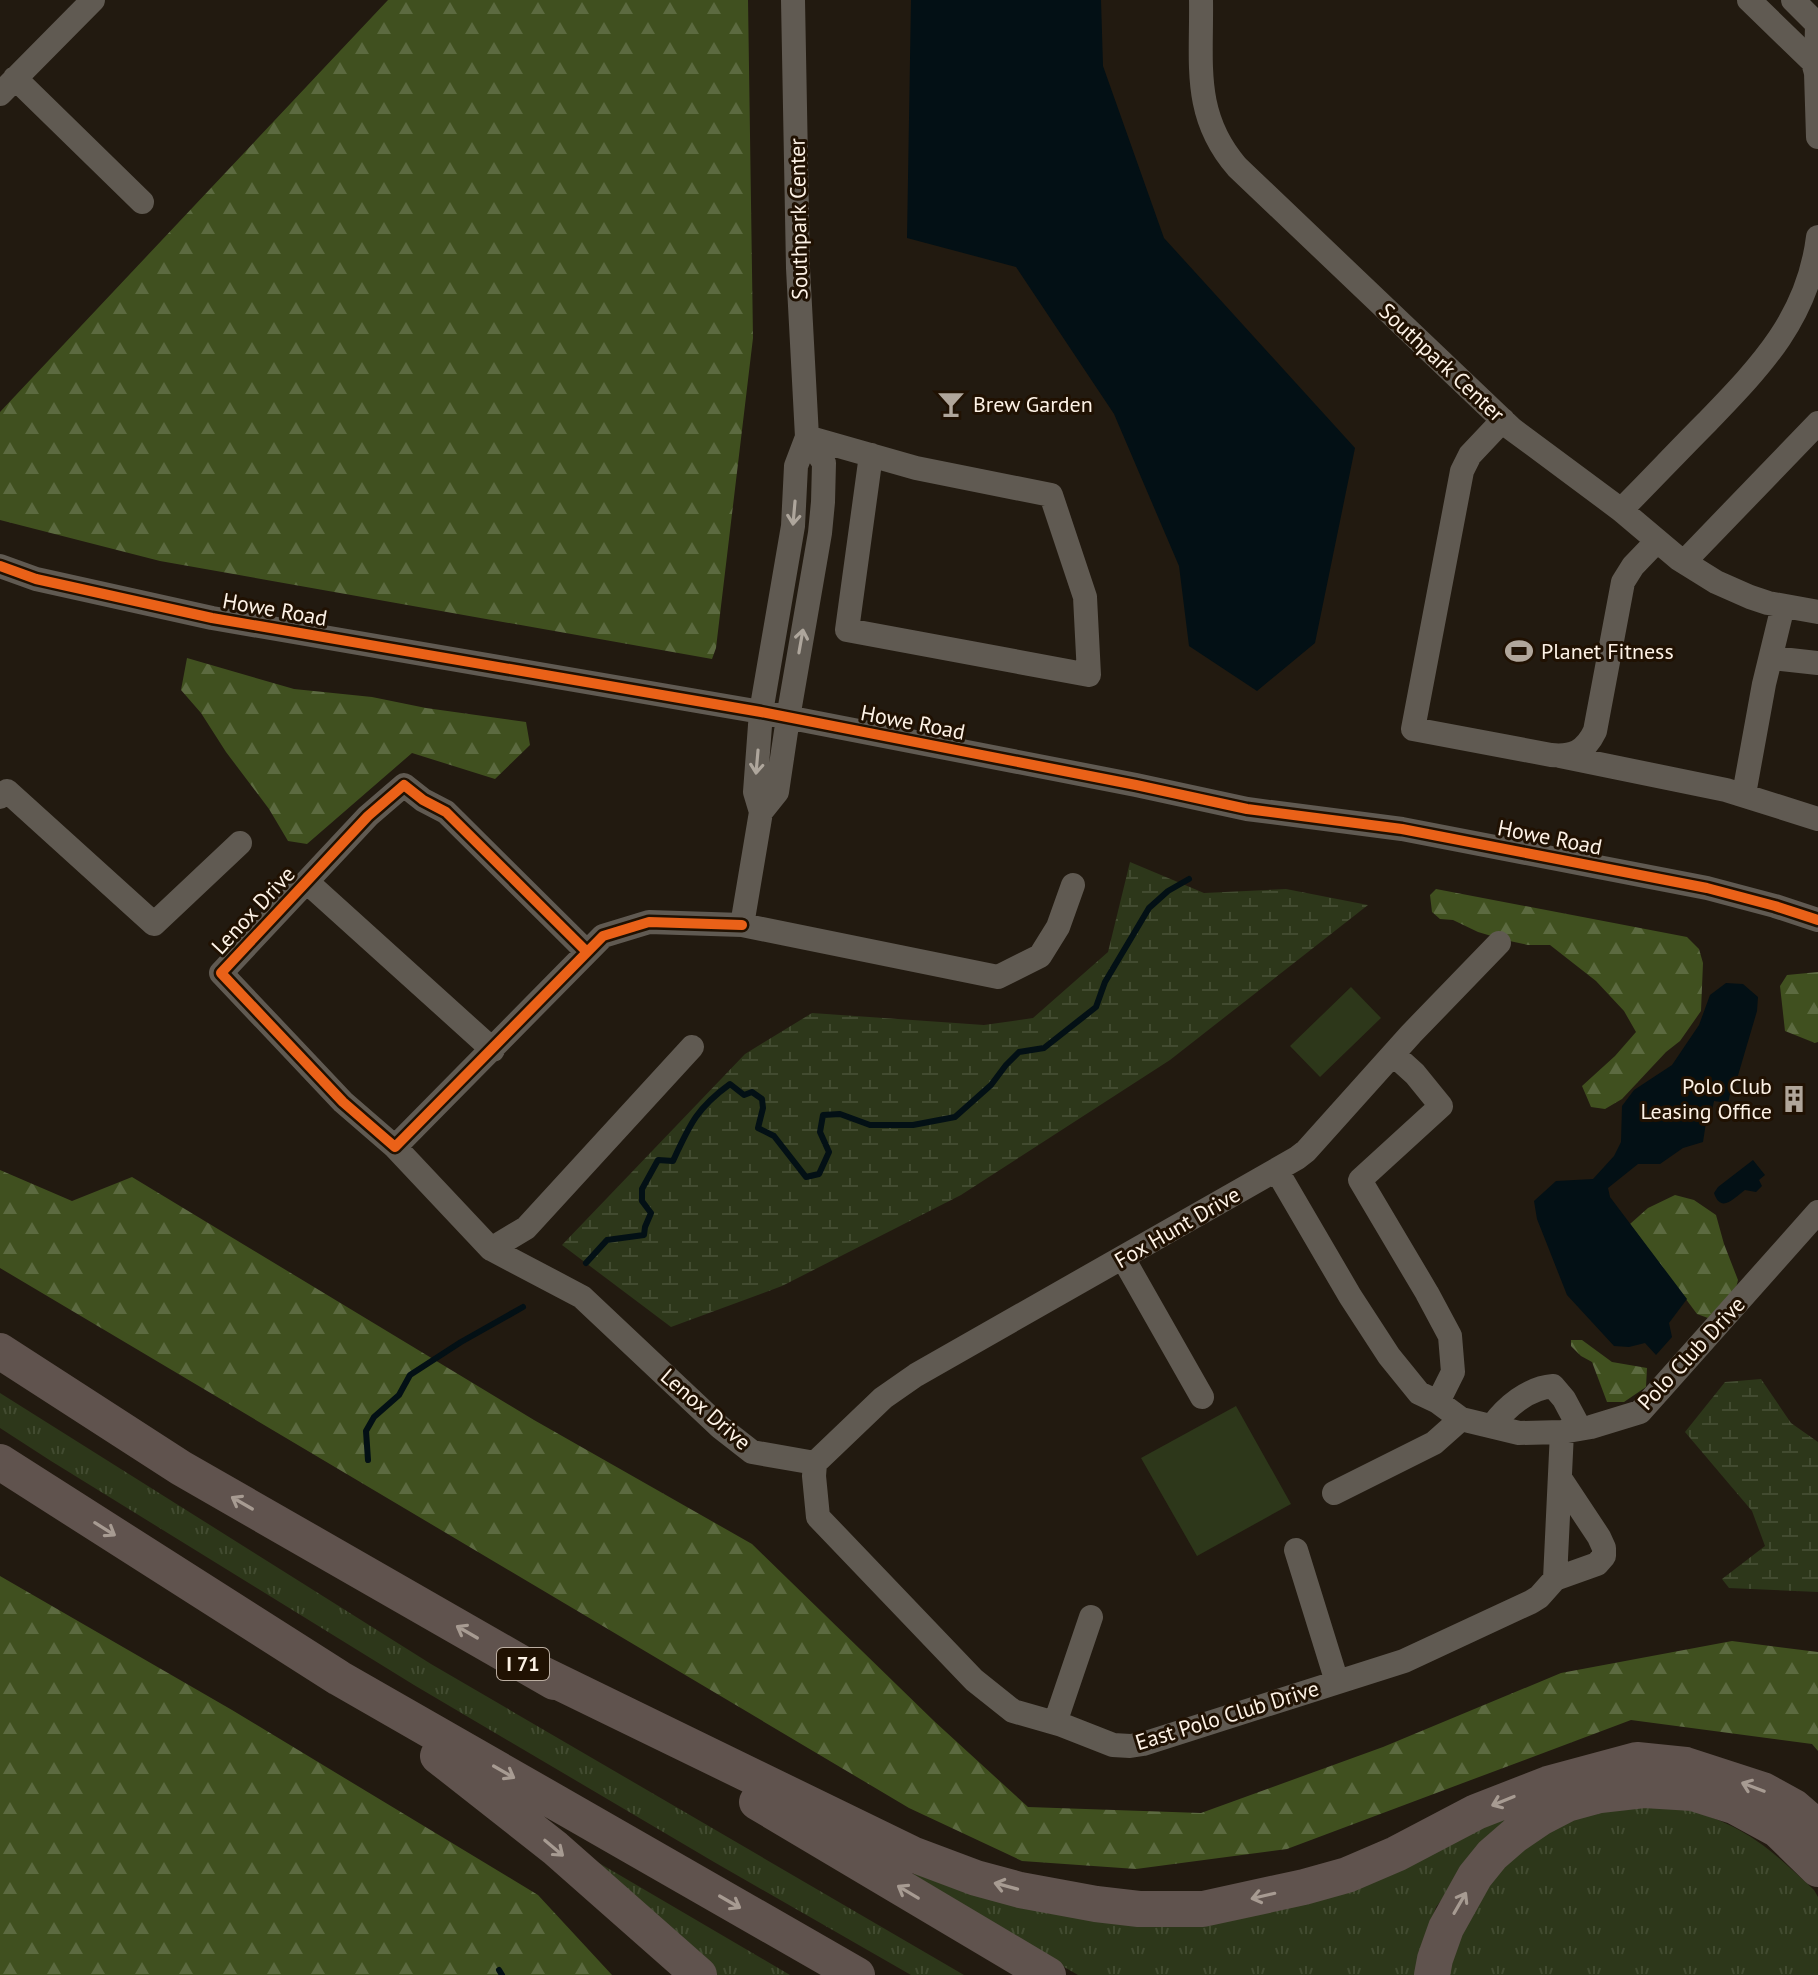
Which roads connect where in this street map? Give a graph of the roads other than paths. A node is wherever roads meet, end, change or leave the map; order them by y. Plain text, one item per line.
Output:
1 (93, 0) edge
2 (793, 0) edge
3 (1201, 0) edge
4 (1749, 0) edge
5 (1793, 0) edge
6 (1816, 73) edge
7 (8, 86) edge
8 (1818, 137) edge
9 (142, 202) dead end
10 (1818, 237) edge
11 (1503, 420) junction
12 (1818, 423) edge
13 (807, 437) junction
14 (871, 455) junction
15 (1621, 510) junction
16 (1657, 541) junction
17 (1684, 562) junction
18 (1, 567) edge
19 (1783, 606) junction
20 (1818, 612) edge
21 (1772, 658) junction
22 (1818, 663) edge
23 (761, 712) junction
24 (788, 718) junction
25 (1557, 756) junction
26 (1744, 794) junction
27 (0, 797) edge
28 (761, 812) junction
29 (1818, 819) edge
30 (240, 843) dead end
31 (307, 882) junction
32 (1073, 885) dead end
33 (1818, 920) edge
34 (742, 925) junction
35 (1499, 943) dead end
36 (587, 952) junction
37 (692, 1047) dead end
38 (493, 1050) junction
39 (1393, 1054) junction
40 (395, 1147) junction
41 (1277, 1171) junction
42 (1818, 1212) edge
43 (491, 1249) junction
44 (1123, 1258) junction
45 (0, 1351) edge
46 (1202, 1397) dead end
47 (1438, 1402) junction
48 (1461, 1419) junction
49 (1492, 1426) junction
50 (1571, 1430) junction
51 (0, 1462) edge
52 (815, 1463) junction
53 (1560, 1478) junction
54 (1334, 1493) dead end
55 (1296, 1550) dead end
56 (1555, 1579) junction
57 (1091, 1617) dead end
58 (536, 1671) junction
59 (339, 1678) junction
60 (1337, 1682) junction
61 (1055, 1723) junction
62 (1818, 1828) edge
63 (1818, 1869) edge
64 (699, 1975) edge
65 (857, 1975) edge
66 (1048, 1975) edge
67 (1432, 1975) edge

1 - 7 street
2 - 13 street, Southpark Center
3 - 11 street, Southpark Center
4 - 6 street
5 - 6 street
6 - 8 street
7 - 9 street
10 - 15 street
11 - 15 street, Southpark Center
11 - 25 street
12 - 17 street
13 - 14 street
13 -> 23 street, Southpark Center
24 -> 13 street, Southpark Center
14 - 14 street
15 - 16 street, Southpark Center
16 - 17 street, Southpark Center
16 - 25 street
17 - 19 street, Southpark Center
18 - 23 street, Howe Road
19 - 20 street, Southpark Center
19 - 21 street
21 - 22 street
21 - 26 street
23 - 24 street, Howe Road
23 -> 28 street
24 - 28 street
24 - 33 street, Howe Road
25 - 26 street
26 - 29 street
27 - 30 street
28 - 34 street
31 - 36 street, Lenox Drive
31 - 38 street, Lenox Drive
31 - 40 street, Lenox Drive
32 - 34 street
34 - 36 street
35 - 39 street, Fox Hunt Drive
36 - 38 street
37 - 43 street
38 - 40 street
39 - 41 street, Fox Hunt Drive
39 - 47 street
40 - 43 street, Lenox Drive
41 - 44 street, Fox Hunt Drive
41 - 47 street, Polo Club Drive
42 - 50 street, Polo Club Drive
43 - 52 street, Lenox Drive
44 - 46 street
44 - 52 street, Fox Hunt Drive
58 -> 45 highway, I 71
47 - 48 street, Polo Club Drive
48 - 49 street, Polo Club Drive
48 - 54 street
49 - 50 street, Polo Club Drive
49 - 50 street
50 - 53 street
51 -> 59 highway
52 - 61 street, East Polo Club Drive
53 - 56 street
53 - 56 street
55 - 60 street
56 - 60 street, East Polo Club Drive
57 - 61 street
62 -> 58 highway
66 -> 58 highway, I 71
59 -> 64 highway
59 -> 65 highway
60 - 61 street, East Polo Club Drive
67 -> 63 highway

